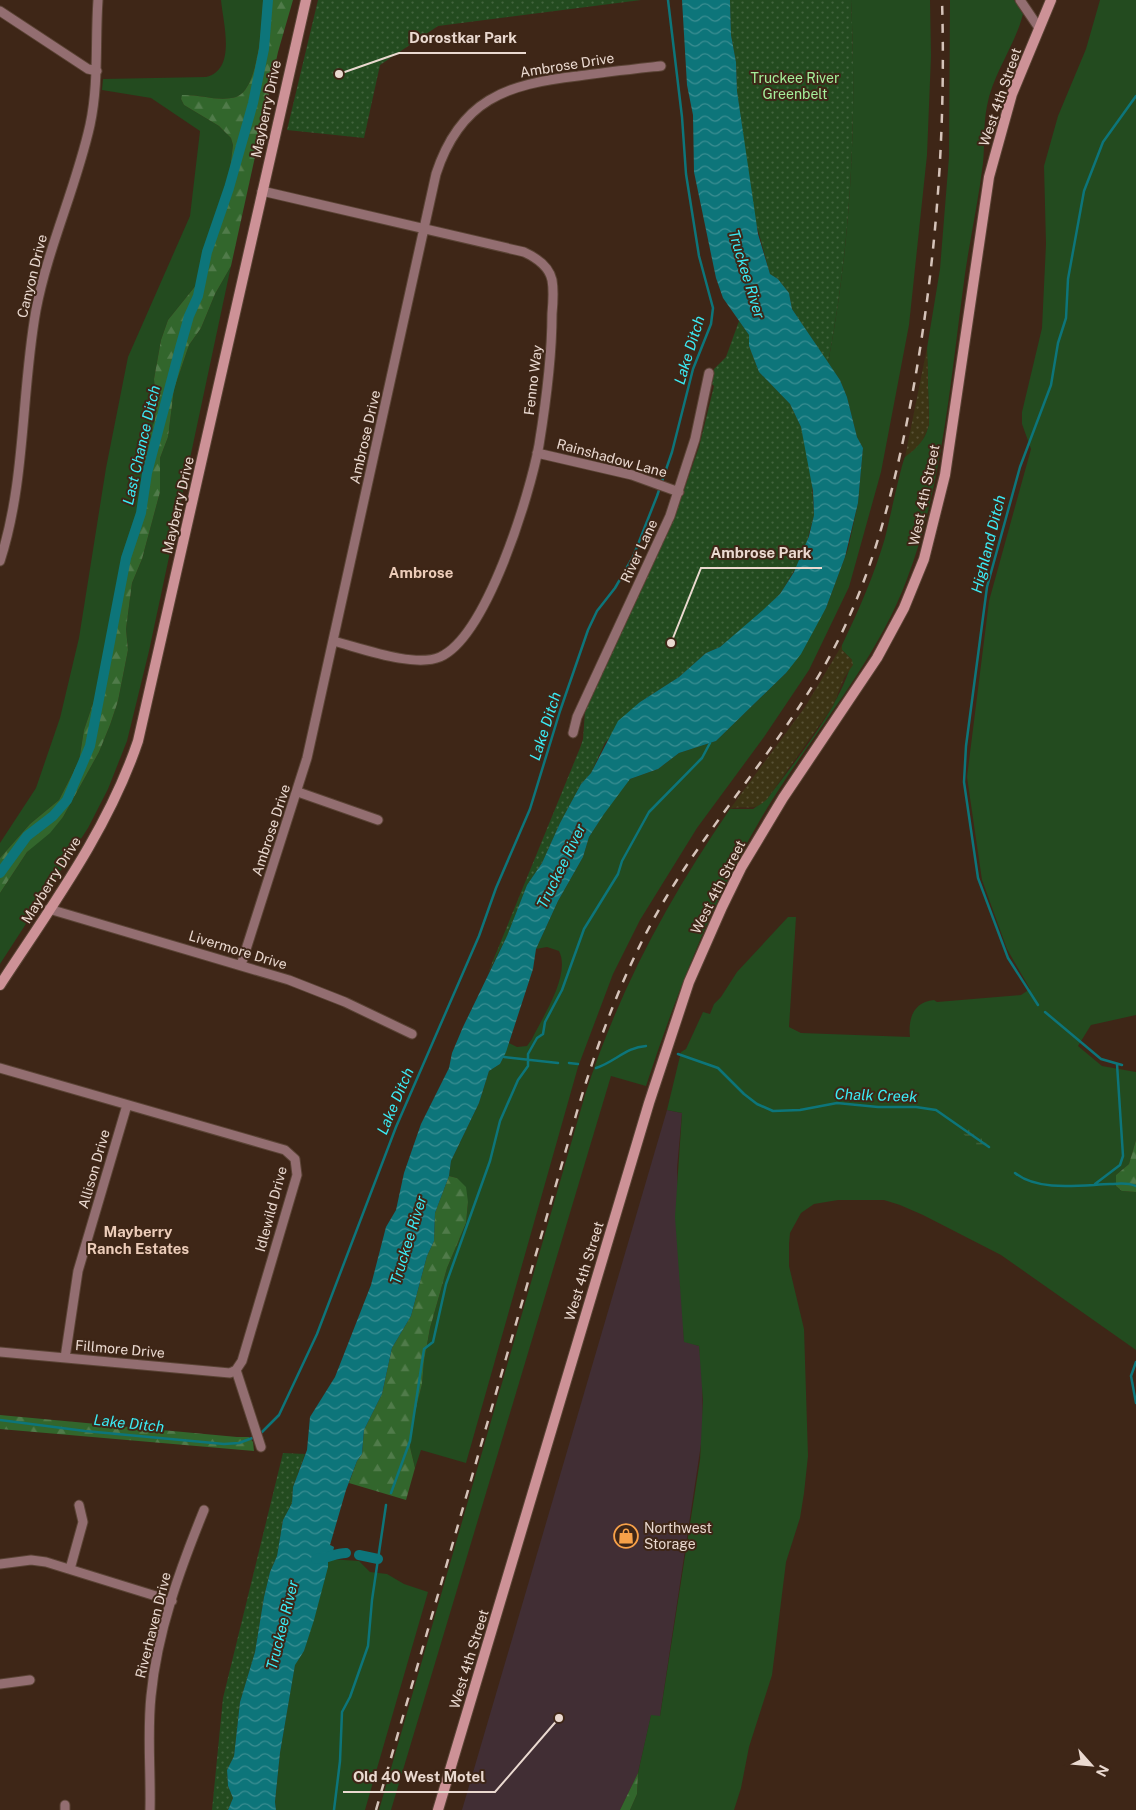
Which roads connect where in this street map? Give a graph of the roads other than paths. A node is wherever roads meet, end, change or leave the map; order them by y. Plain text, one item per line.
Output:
1 (98, 0) edge
2 (306, 0) edge
3 (1020, 0) edge
4 (1051, 0) edge
5 (0, 11) edge
6 (1039, 28) junction
7 (661, 66) dead end
8 (97, 71) junction
9 (262, 191) junction
10 (425, 228) junction
11 (709, 373) dead end
12 (537, 453) junction
13 (678, 492) junction
14 (0, 561) edge
15 (334, 641) junction
16 (573, 733) dead end
17 (298, 792) junction
18 (378, 820) dead end
19 (49, 909) junction
20 (241, 965) junction
21 (0, 985) edge
22 (412, 1034) dead end
23 (0, 1068) edge
24 (127, 1104) junction
25 (0, 1352) edge
26 (66, 1358) junction
27 (236, 1370) junction
28 (262, 1447) dead end
29 (79, 1505) dead end
30 (204, 1510) dead end
31 (0, 1564) edge
32 (70, 1569) junction
33 (172, 1601) junction
34 (30, 1680) dead end
35 (0, 1684) edge
36 (150, 1810) edge
37 (438, 1810) edge

1 - 8 street, Canyon Drive
2 - 9 main road, Mayberry Drive
3 - 6 street
4 - 6 main road, West 4th Street
5 - 8 street
6 - 37 main road, West 4th Street
7 - 10 street, Ambrose Drive
8 - 14 street, Canyon Drive
9 - 10 street, Fenno Way
9 - 19 main road, Mayberry Drive
10 - 12 street, Fenno Way
10 - 15 street, Ambrose Drive
11 - 13 street, River Lane
12 - 13 street, Rainshadow Lane
12 - 15 street, Fenno Way
13 - 16 street, River Lane
15 - 17 street, Ambrose Drive
17 - 18 street
17 - 20 street, Ambrose Drive
19 - 20 street, Livermore Drive
19 - 21 main road, Mayberry Drive
20 - 22 street, Livermore Drive
23 - 24 street, Idlewild Drive
24 - 26 street, Allison Drive
24 - 27 street, Idlewild Drive
25 - 26 street, Fillmore Drive
26 - 27 street, Fillmore Drive
27 - 28 street
29 - 32 street
30 - 33 street, Riverhaven Drive
31 - 32 street
32 - 33 street
33 - 36 street, Riverhaven Drive
34 - 35 street

